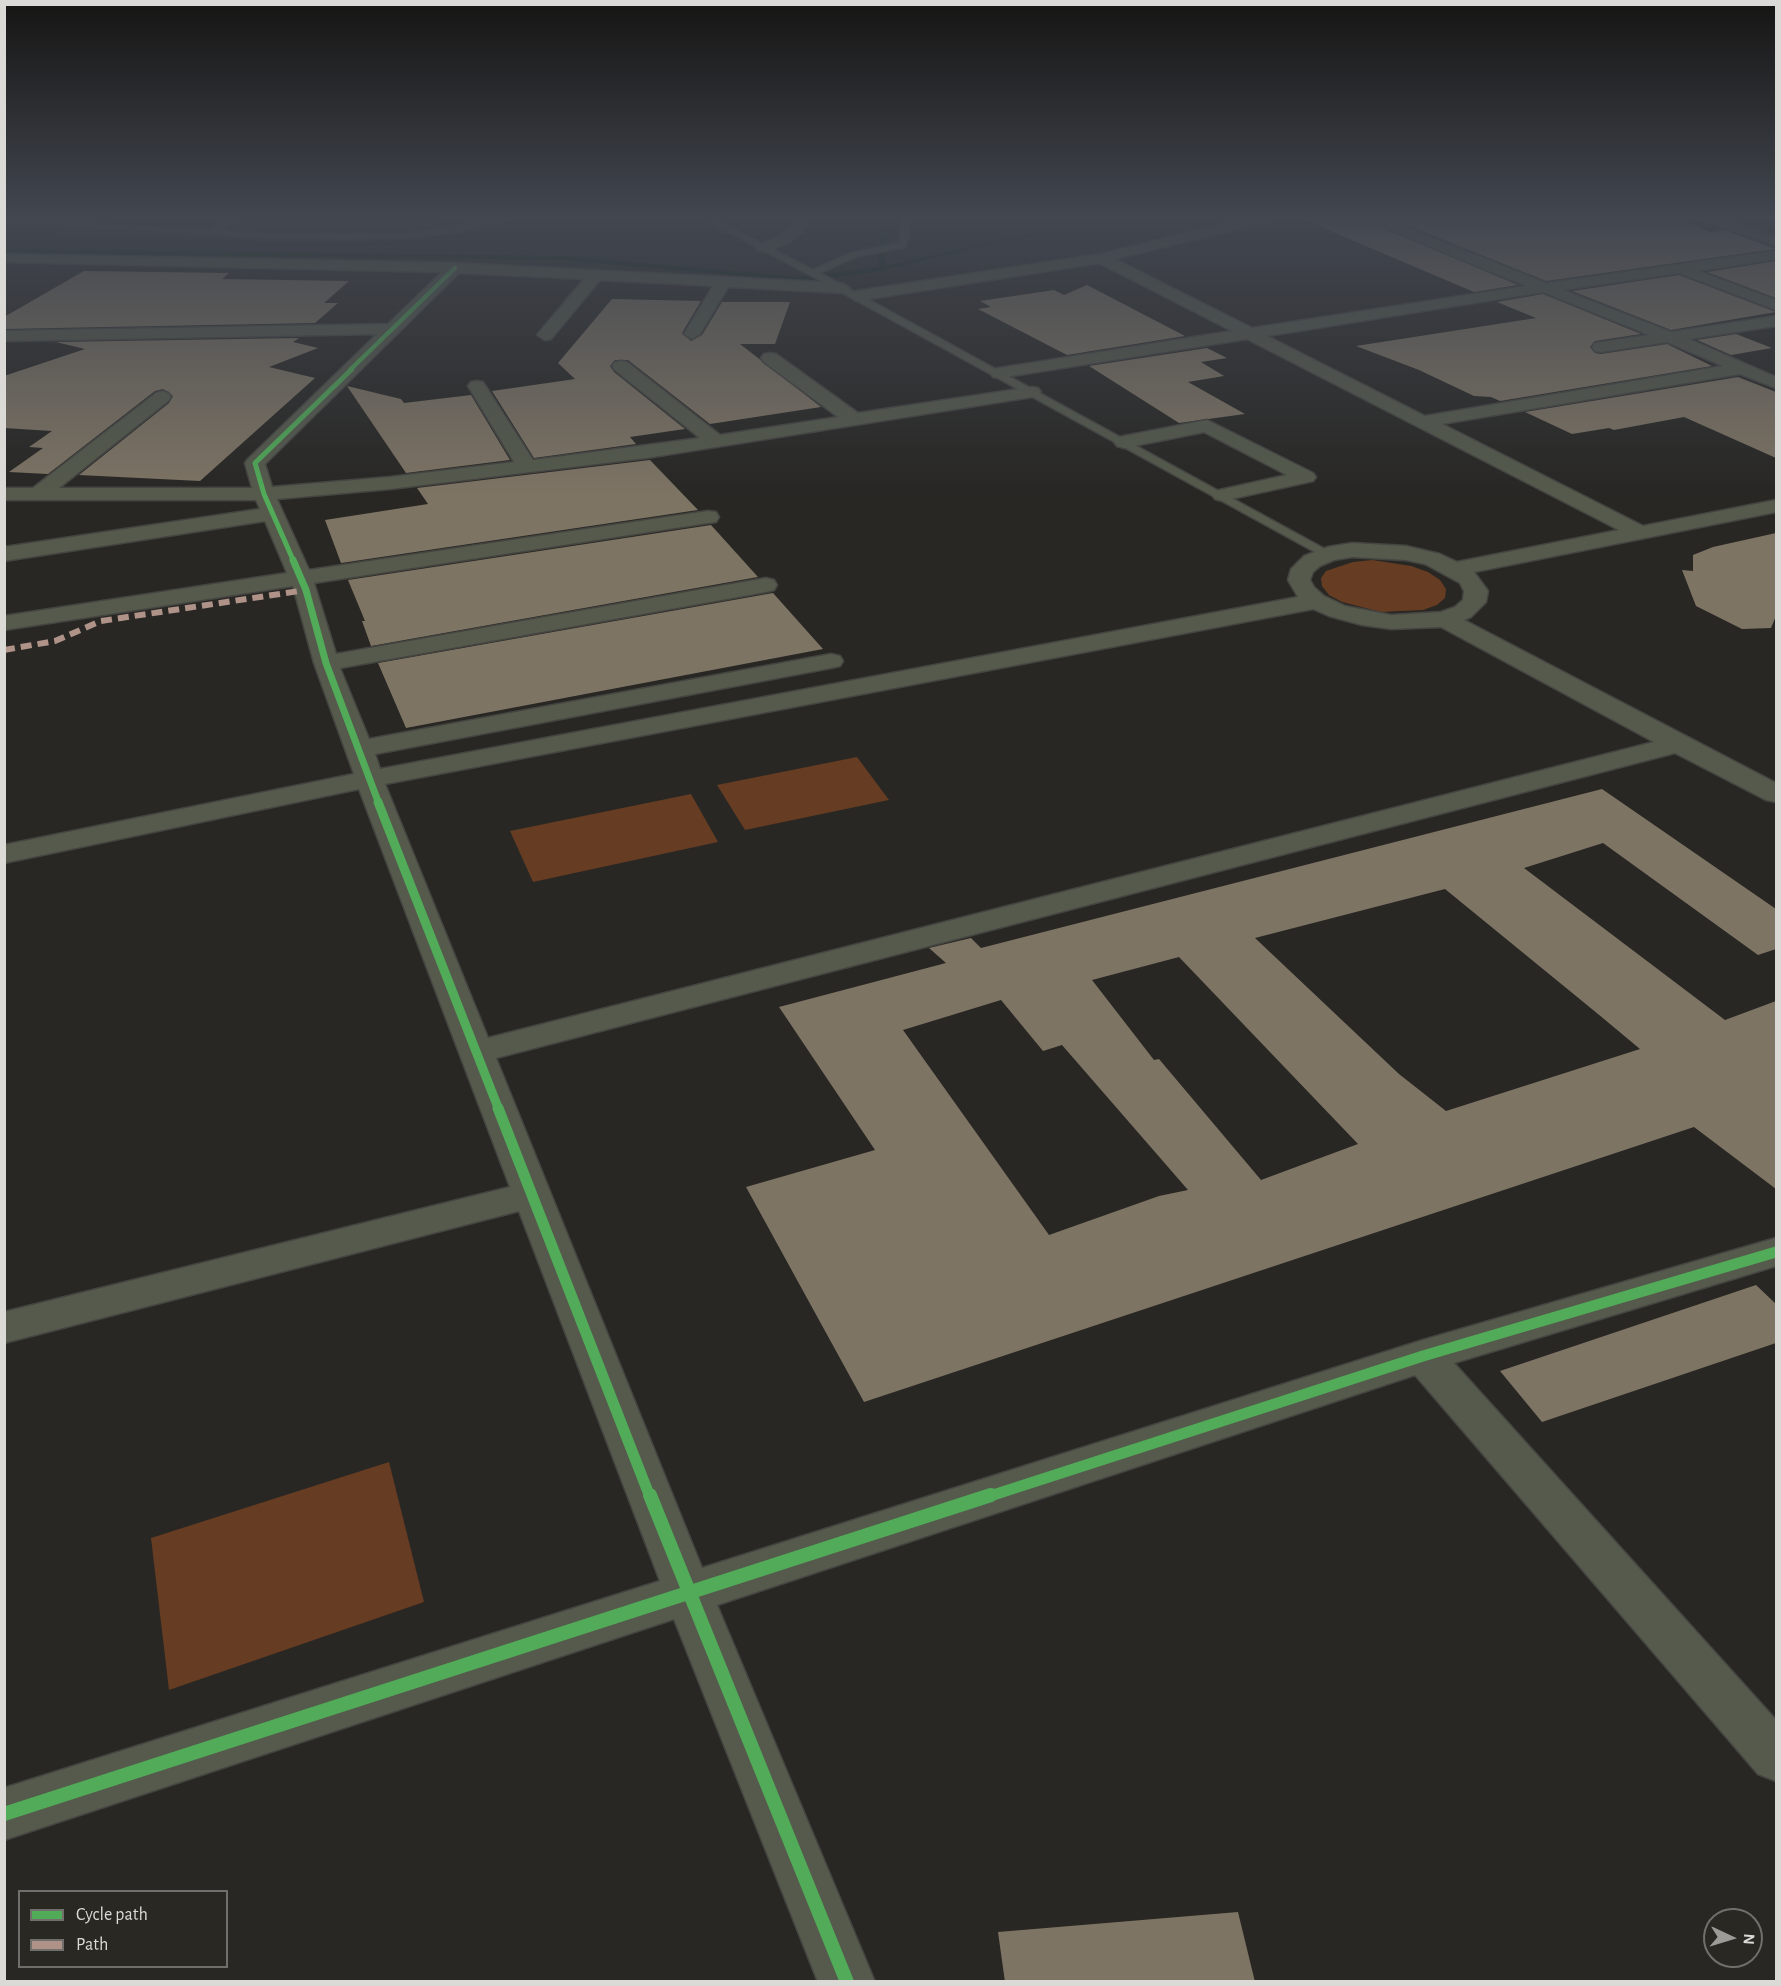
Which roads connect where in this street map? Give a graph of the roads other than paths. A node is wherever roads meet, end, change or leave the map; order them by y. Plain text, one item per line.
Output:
1 (411, 311) edge
2 (565, 311) edge
3 (706, 311) edge
4 (884, 311) edge
5 (1203, 311) edge
6 (1401, 311) edge
7 (1599, 311) edge
8 (1776, 321) edge
9 (392, 329) junction
10 (545, 334) dead end
11 (692, 334) dead end
12 (1250, 335) junction
13 (4, 336) edge
14 (48, 336) junction
15 (1672, 339) junction
16 (1601, 347) dead end
17 (4, 354) edge
18 (770, 357) dead end
19 (621, 366) dead end
20 (1739, 369) junction
21 (999, 373) junction
22 (1776, 383) edge
23 (477, 386) dead end
24 (1032, 392) junction
25 (162, 397) dead end
26 (853, 419) junction
27 (1420, 422) junction
28 (716, 441) junction
29 (1124, 442) junction
30 (527, 466) junction
31 (39, 493) junction
32 (4, 494) edge
33 (1222, 495) junction
34 (269, 503) junction
35 (1776, 506) edge
36 (708, 516) dead end
37 (1639, 532) junction
38 (4, 554) edge
39 (1329, 554) junction
40 (1454, 568) junction
41 (301, 580) junction
42 (766, 585) dead end
43 (1316, 601) junction
44 (1445, 619) junction
45 (4, 623) edge
46 (831, 661) dead end
47 (326, 663) junction
48 (1678, 744) junction
49 (365, 764) junction
50 (1776, 794) edge
51 (4, 854) edge
52 (476, 1052) junction
53 (532, 1195) junction
54 (1776, 1252) edge
55 (4, 1328) edge
56 (1423, 1356) junction
57 (688, 1593) junction
58 (1776, 1757) edge
59 (4, 1814) edge
60 (847, 1982) edge

1 - 9 street
2 - 10 street
3 - 11 street
4 - 21 lane
5 - 12 street
6 - 12 street
7 - 15 street
8 - 15 street
9 - 14 street
9 - 34 street
12 - 21 street
12 - 27 street
13 - 14 street
14 - 17 street
15 - 16 street
15 - 20 street
18 - 26 street
19 - 28 street
20 - 22 street
20 - 27 street
21 - 24 lane
23 - 30 street
24 - 26 street
24 - 29 lane
25 - 31 street
26 - 28 street
27 - 37 street
28 - 30 street
29 - 33 lane
29 - 33 street
30 - 34 street
31 - 32 street
31 - 34 street
33 - 39 lane
34 - 38 street
34 - 41 street
35 - 37 street
36 - 41 street
37 - 40 street
39 - 40 street
39 - 43 street
40 - 44 street
41 - 45 street
41 - 47 street
42 - 47 street
43 - 44 street
43 - 49 street
44 - 48 street
46 - 49 street
47 - 49 street
48 - 50 street
48 - 52 street
49 - 51 street
49 - 52 street
52 - 53 street
53 - 55 street
53 - 57 street
54 - 56 street
56 - 57 street
56 - 58 street
57 - 59 street
57 - 60 street

